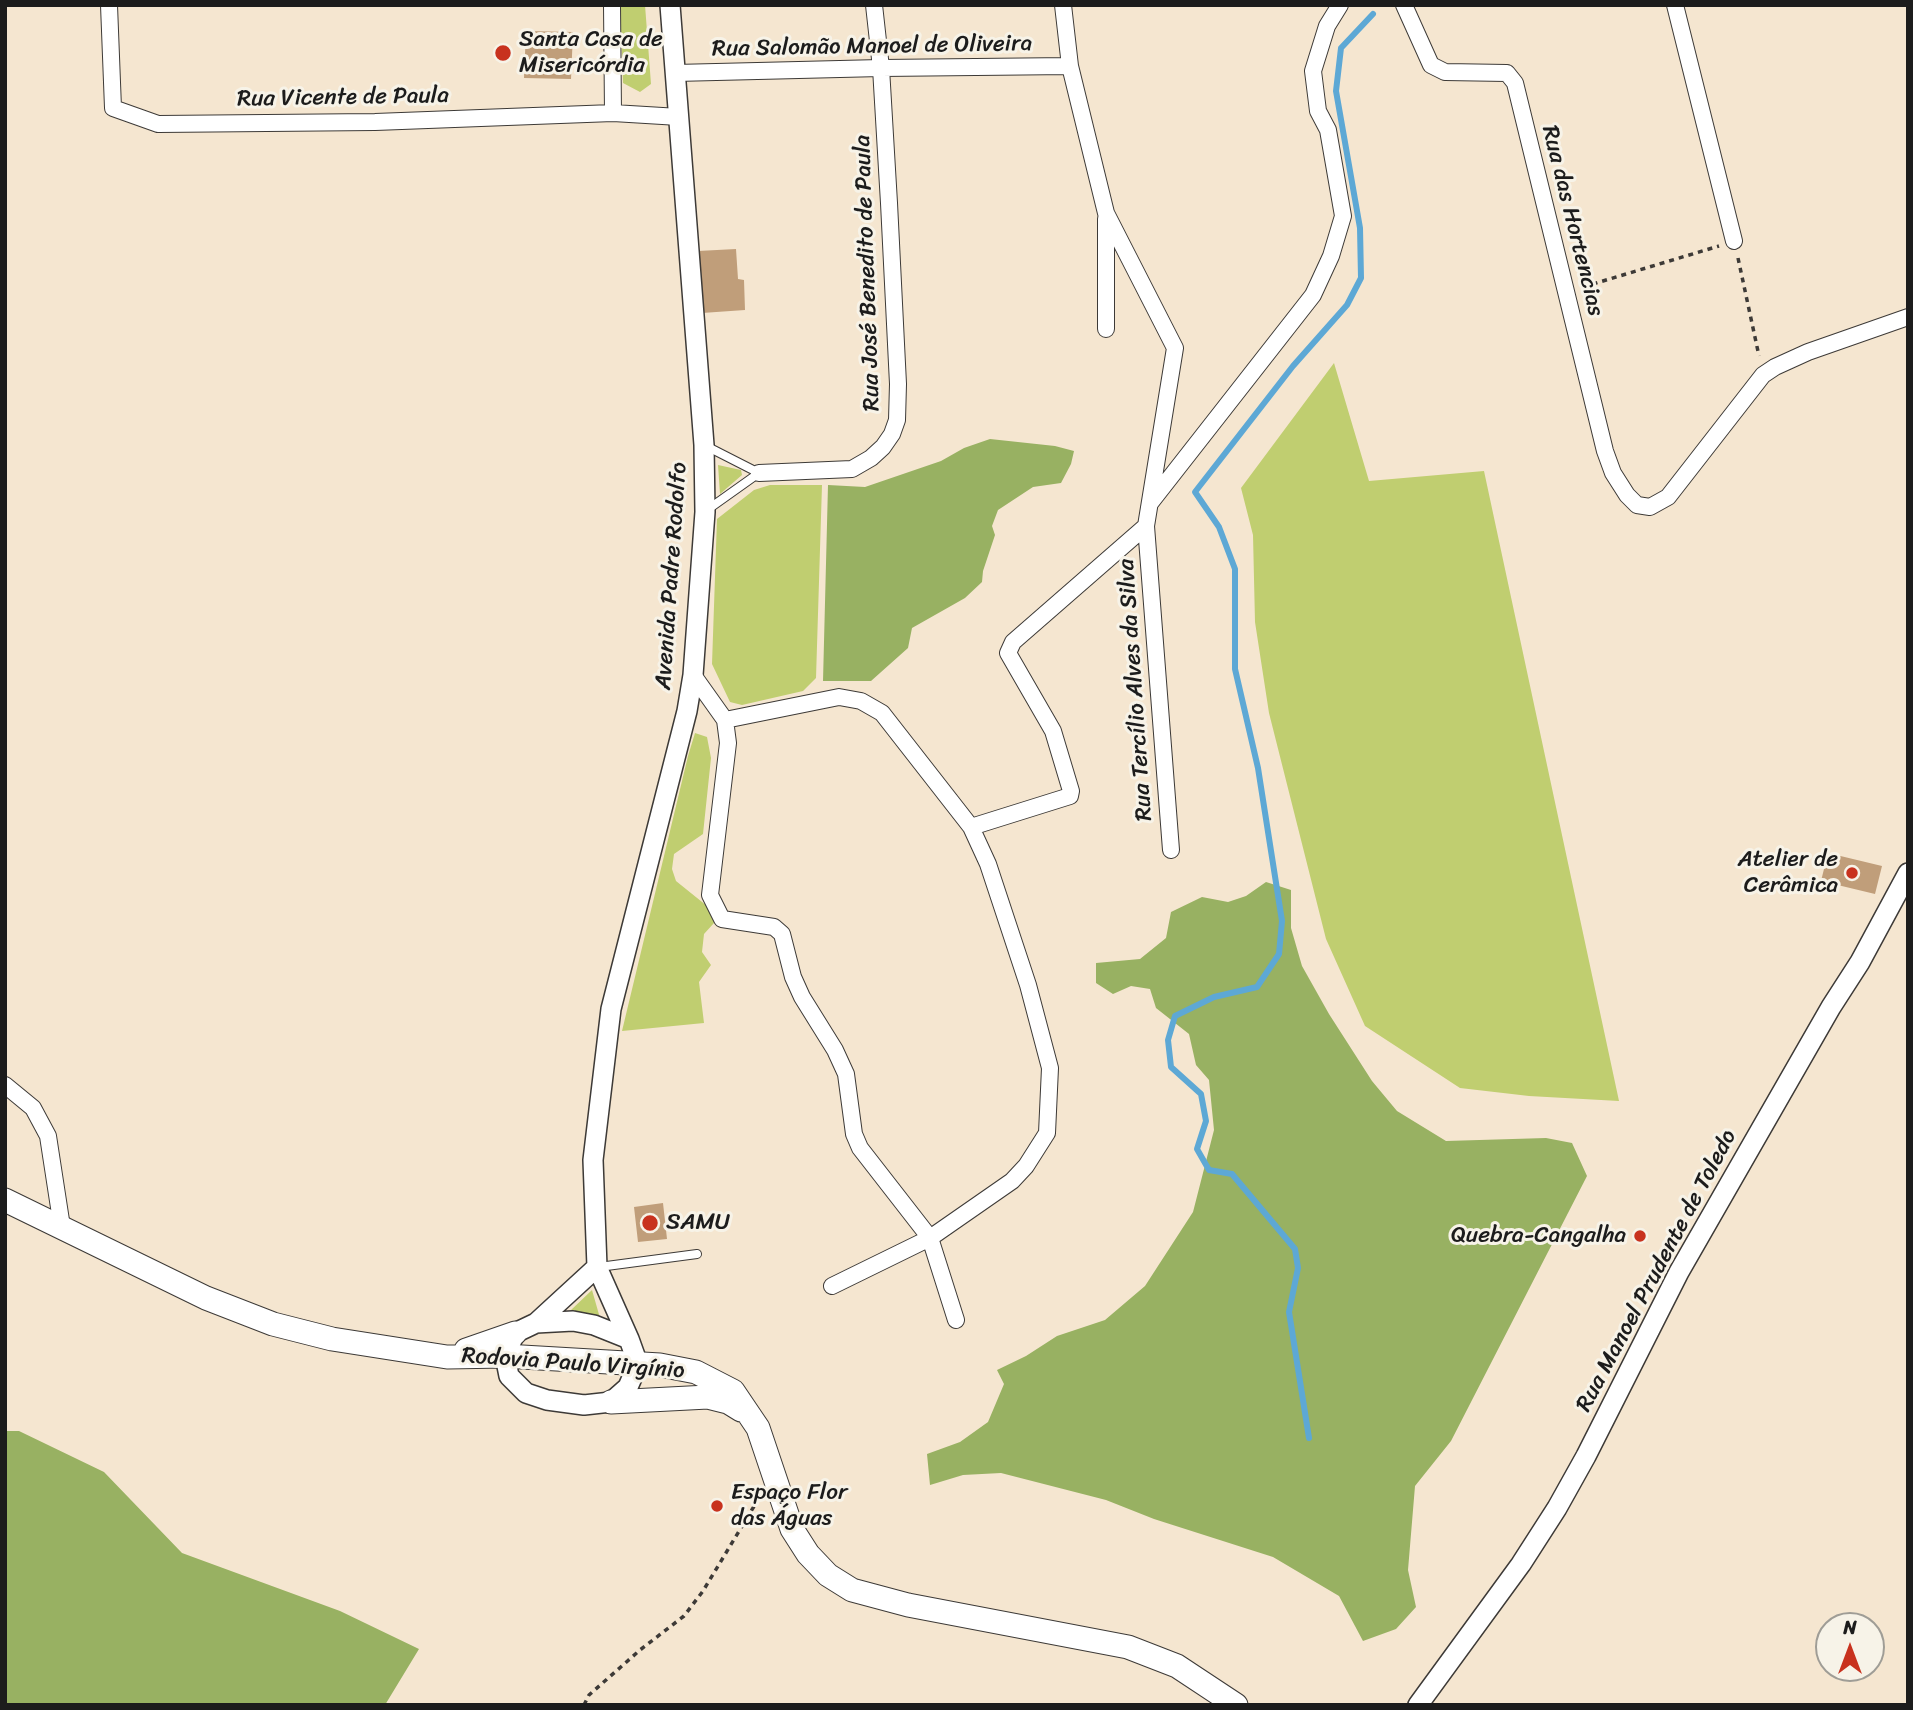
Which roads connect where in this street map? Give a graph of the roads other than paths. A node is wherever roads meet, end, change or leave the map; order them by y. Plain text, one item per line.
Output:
1 (108, 5) edge
2 (612, 5) edge
3 (670, 5) edge
4 (874, 5) edge
5 (1063, 5) edge
6 (1339, 5) edge
7 (1404, 5) edge
8 (1675, 5) edge
9 (1070, 66) junction
10 (881, 68) junction
11 (675, 73) junction
12 (613, 113) junction
13 (679, 117) junction
14 (1106, 213) junction
15 (1734, 241) road end
16 (1908, 317) edge
17 (1106, 329) dead end
18 (704, 445) junction
19 (759, 473) junction
20 (1150, 503) junction
21 (705, 512) junction
22 (1146, 526) junction
23 (693, 675) junction
24 (725, 720) junction
25 (971, 827) junction
26 (1171, 850) dead end
27 (1908, 873) edge
28 (5, 1085) edge
29 (5, 1200) edge
30 (62, 1227) junction
31 (930, 1238) junction
32 (697, 1254) dead end
33 (597, 1267) junction
34 (832, 1286) dead end
35 (956, 1320) dead end
36 (537, 1323) junction
37 (515, 1333) junction
38 (629, 1339) junction
39 (505, 1356) junction
40 (447, 1357) junction
41 (638, 1364) junction
42 (611, 1402) junction
43 (748, 1413) junction
44 (1435, 1682) junction
45 (1236, 1705) edge
46 (1406, 1705) edge
47 (1418, 1705) edge

1 - 12 street, Rua Vicente de Paula
2 - 12 street
3 - 11 street, Avenida Padre Rodolfo
4 - 10 street, Rua José Benedito de Paula
5 - 9 street
6 - 20 street
7 - 16 street, Rua das Hortencias
8 - 15 street
9 - 10 street, Rua Salomão Manoel de Oliveira
9 - 14 street
10 - 11 street, Rua Salomão Manoel de Oliveira
10 - 19 street, Rua José Benedito de Paula
11 - 13 street, Avenida Padre Rodolfo
12 - 13 street, Rua Vicente de Paula
13 - 18 street, Avenida Padre Rodolfo
14 - 17 street
14 - 20 street, Rua Tercílio Alves da Silva
18 - 19 lane
18 - 21 street, Avenida Padre Rodolfo
19 - 21 lane
20 - 22 street, Rua Tercílio Alves da Silva
21 - 23 street, Avenida Padre Rodolfo
22 - 25 street
22 - 26 street, Rua Tercílio Alves da Silva
23 - 24 street
23 - 33 street, Avenida Padre Rodolfo
24 - 25 street
24 - 31 street
25 - 31 street
27 - 44 street, Rua Manoel Prudente de Toledo
28 - 30 street
29 - 30 main road, Rodovia Paulo Virgínio
30 - 40 main road, Rodovia Paulo Virgínio
31 - 34 street
31 - 35 street
32 - 33 lane
33 - 36 street
33 - 38 street, Avenida Padre Rodolfo
36 - 37 street
36 - 38 street
37 - 39 street
37 - 40 main road
38 - 41 street, Avenida Padre Rodolfo
39 - 40 main road, Rodovia Paulo Virgínio
39 - 41 main road, Rodovia Paulo Virgínio
39 - 42 street
41 - 42 street
41 - 43 main road, Rodovia Paulo Virgínio
42 - 43 main road
43 - 45 main road, Rodovia Paulo Virgínio
44 - 46 street, Rua Manoel Prudente de Toledo
44 - 47 street, Rua Manoel Prudente de Toledo

